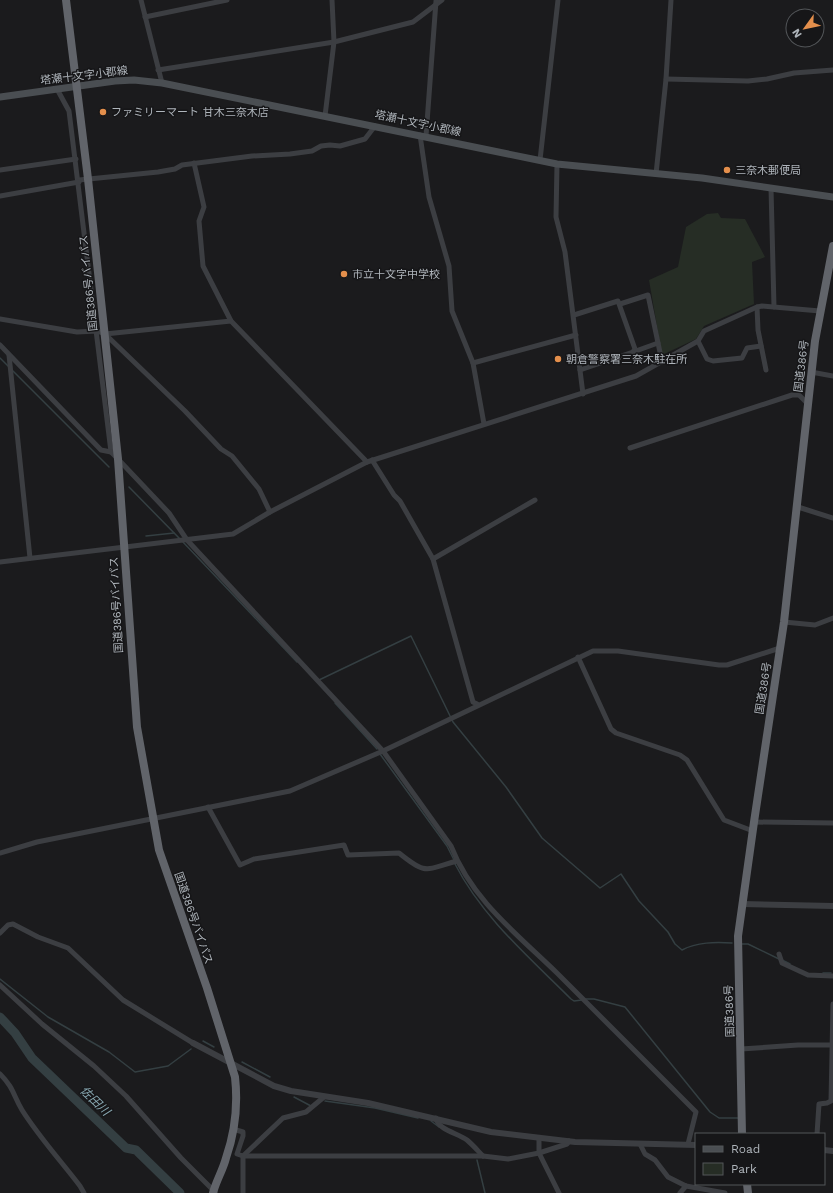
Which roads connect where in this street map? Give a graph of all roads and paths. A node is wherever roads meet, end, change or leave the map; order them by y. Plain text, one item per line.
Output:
1 (66, 0) edge
2 (141, 0) edge
3 (227, 0) edge
4 (332, 0) edge
5 (442, 0) edge
6 (558, 0) edge
7 (671, 0) edge
8 (436, 2) edge
9 (145, 17) junction
10 (334, 42) junction
11 (158, 70) junction
12 (833, 70) edge
13 (666, 79) junction
14 (162, 83) junction
15 (76, 86) junction
16 (57, 89) junction
17 (0, 97) edge
18 (325, 116) junction
19 (375, 126) junction
20 (423, 135) junction
21 (76, 160) junction
22 (540, 160) junction
23 (194, 163) junction
24 (557, 164) junction
25 (0, 170) edge
26 (656, 174) junction
27 (88, 179) junction
28 (79, 181) junction
29 (771, 188) junction
30 (0, 196) edge
31 (833, 197) edge
32 (833, 246) edge
33 (830, 283) edge
34 (620, 304) junction
35 (757, 307) junction
36 (774, 307) junction
37 (820, 311) junction
38 (574, 315) junction
39 (0, 319) edge
40 (231, 321) junction
41 (101, 333) junction
42 (576, 335) junction
43 (698, 341) junction
44 (658, 343) junction
45 (0, 345) edge
46 (761, 346) junction
47 (633, 352) junction
48 (9, 355) junction
49 (662, 361) junction
50 (473, 364) junction
51 (580, 370) junction
52 (766, 370) dead end
53 (811, 372) junction
54 (833, 376) edge
55 (583, 394) junction
56 (808, 404) junction
57 (484, 424) junction
58 (630, 448) dead end
59 (111, 452) junction
60 (118, 459) junction
61 (370, 461) junction
62 (535, 500) dead end
63 (798, 507) junction
64 (270, 512) junction
65 (833, 518) edge
66 (187, 540) junction
67 (124, 548) junction
68 (30, 556) junction
69 (433, 559) junction
70 (0, 562) edge
71 (833, 618) edge
72 (784, 622) junction
73 (780, 648) junction
74 (578, 657) junction
75 (477, 704) junction
76 (383, 751) junction
77 (208, 807) junction
78 (152, 818) junction
79 (754, 822) junction
80 (833, 824) edge
81 (752, 831) junction
82 (0, 853) edge
83 (457, 861) junction
84 (742, 904) junction
85 (833, 906) edge
86 (0, 933) edge
87 (780, 955) dead end
88 (833, 976) edge
89 (0, 985) edge
90 (833, 1004) edge
91 (193, 1043) joint
92 (832, 1045) edge
93 (741, 1049) junction
94 (232, 1065) junction
95 (0, 1074) edge
96 (324, 1098) junction
97 (436, 1118) junction
98 (233, 1129) junction
99 (742, 1133) edge
100 (817, 1133) edge
101 (539, 1138) junction
102 (569, 1141) junction
103 (640, 1144) junction
104 (688, 1144) junction
105 (695, 1145) edge
106 (539, 1153) junction
107 (244, 1156) junction
108 (483, 1156) junction
109 (686, 1186) junction
110 (214, 1192) edge
111 (84, 1193) edge
112 (243, 1193) edge
113 (559, 1193) edge
114 (680, 1193) edge
115 (725, 1193) edge

1 - 15 highway, 国道386号バイパス
2 - 9 street
3 - 9 street
4 - 10 street
5 - 8 street
6 - 22 street
7 - 13 street
8 - 10 street
8 - 20 street
9 - 11 street
10 - 11 street
10 - 18 street
11 - 14 street
12 - 13 street
13 - 26 street
14 - 15 main road, 塔瀬十文字小郡線
14 - 18 main road, 塔瀬十文字小郡線
15 - 16 main road, 塔瀬十文字小郡線
15 - 27 highway, 国道386号バイパス
16 - 17 main road, 塔瀬十文字小郡線
16 - 21 street
18 - 19 main road, 塔瀬十文字小郡線
19 - 20 main road, 塔瀬十文字小郡線
19 - 23 street
20 - 22 main road, 塔瀬十文字小郡線
20 - 50 street
21 - 25 street
21 - 28 street
22 - 24 main road, 塔瀬十文字小郡線
23 - 27 street
23 - 40 street
24 - 26 main road, 塔瀬十文字小郡線
24 - 38 street
26 - 29 main road, 塔瀬十文字小郡線
27 - 28 street
27 - 41 highway, 国道386号バイパス
28 - 30 street
28 - 41 street
29 - 31 main road, 塔瀬十文字小郡線
29 - 36 street
32 - 33 highway, 国道386号
33 - 37 highway, 国道386号
34 - 38 street
34 - 44 street
34 - 47 street
35 - 36 street
35 - 43 street
35 - 46 street
36 - 37 street
37 - 53 highway, 国道386号
38 - 42 street
39 - 41 street
40 - 41 street
40 - 61 street
41 - 59 street
41 - 60 highway, 国道386号バイパス
41 - 64 street
42 - 50 street
42 - 51 street
43 - 46 street
43 - 49 street
44 - 47 street
44 - 49 street
45 - 48 street
46 - 52 street
47 - 51 street
48 - 59 street
48 - 68 street
49 - 55 street
50 - 57 street
51 - 55 street
53 - 54 street
53 - 56 highway, 国道386号
55 - 57 street
56 - 58 street
56 - 63 highway, 国道386号
57 - 61 street
59 - 60 street
60 - 66 street
60 - 67 highway, 国道386号バイパス
61 - 64 street
61 - 69 street
62 - 69 street
63 - 65 street
63 - 72 highway, 国道386号
64 - 66 street
66 - 67 street
66 - 76 street
67 - 68 street
67 - 78 highway, 国道386号バイパス
68 - 70 street
69 - 75 street
71 - 72 street
72 - 73 highway, 国道386号
73 - 74 street
73 - 79 highway, 国道386号
74 - 75 street
74 - 81 street
75 - 76 street
76 - 77 street
76 - 83 street
77 - 78 street
77 - 83 street
78 - 82 street
78 - 94 highway, 国道386号バイパス
79 - 80 street
79 - 81 highway, 国道386号
81 - 84 highway, 国道386号
83 - 104 street
84 - 85 street
84 - 93 highway, 国道386号
86 - 91 street
87 - 88 street
89 - 110 street
90 - 92 street
91 - 94 street
92 - 93 street
92 - 100 street
93 - 99 highway, 国道386号
94 - 96 street
94 - 98 highway, 国道386号バイパス
95 - 111 street
96 - 97 street
96 - 107 street
97 - 101 street
97 - 108 street
98 - 107 street
98 - 110 highway, 国道386号バイパス
101 - 102 street
101 - 106 street
102 - 103 street
102 - 106 street
103 - 104 street
103 - 109 street
104 - 105 street
106 - 108 street
106 - 113 street
107 - 108 street
107 - 112 street
109 - 114 street
109 - 115 street

